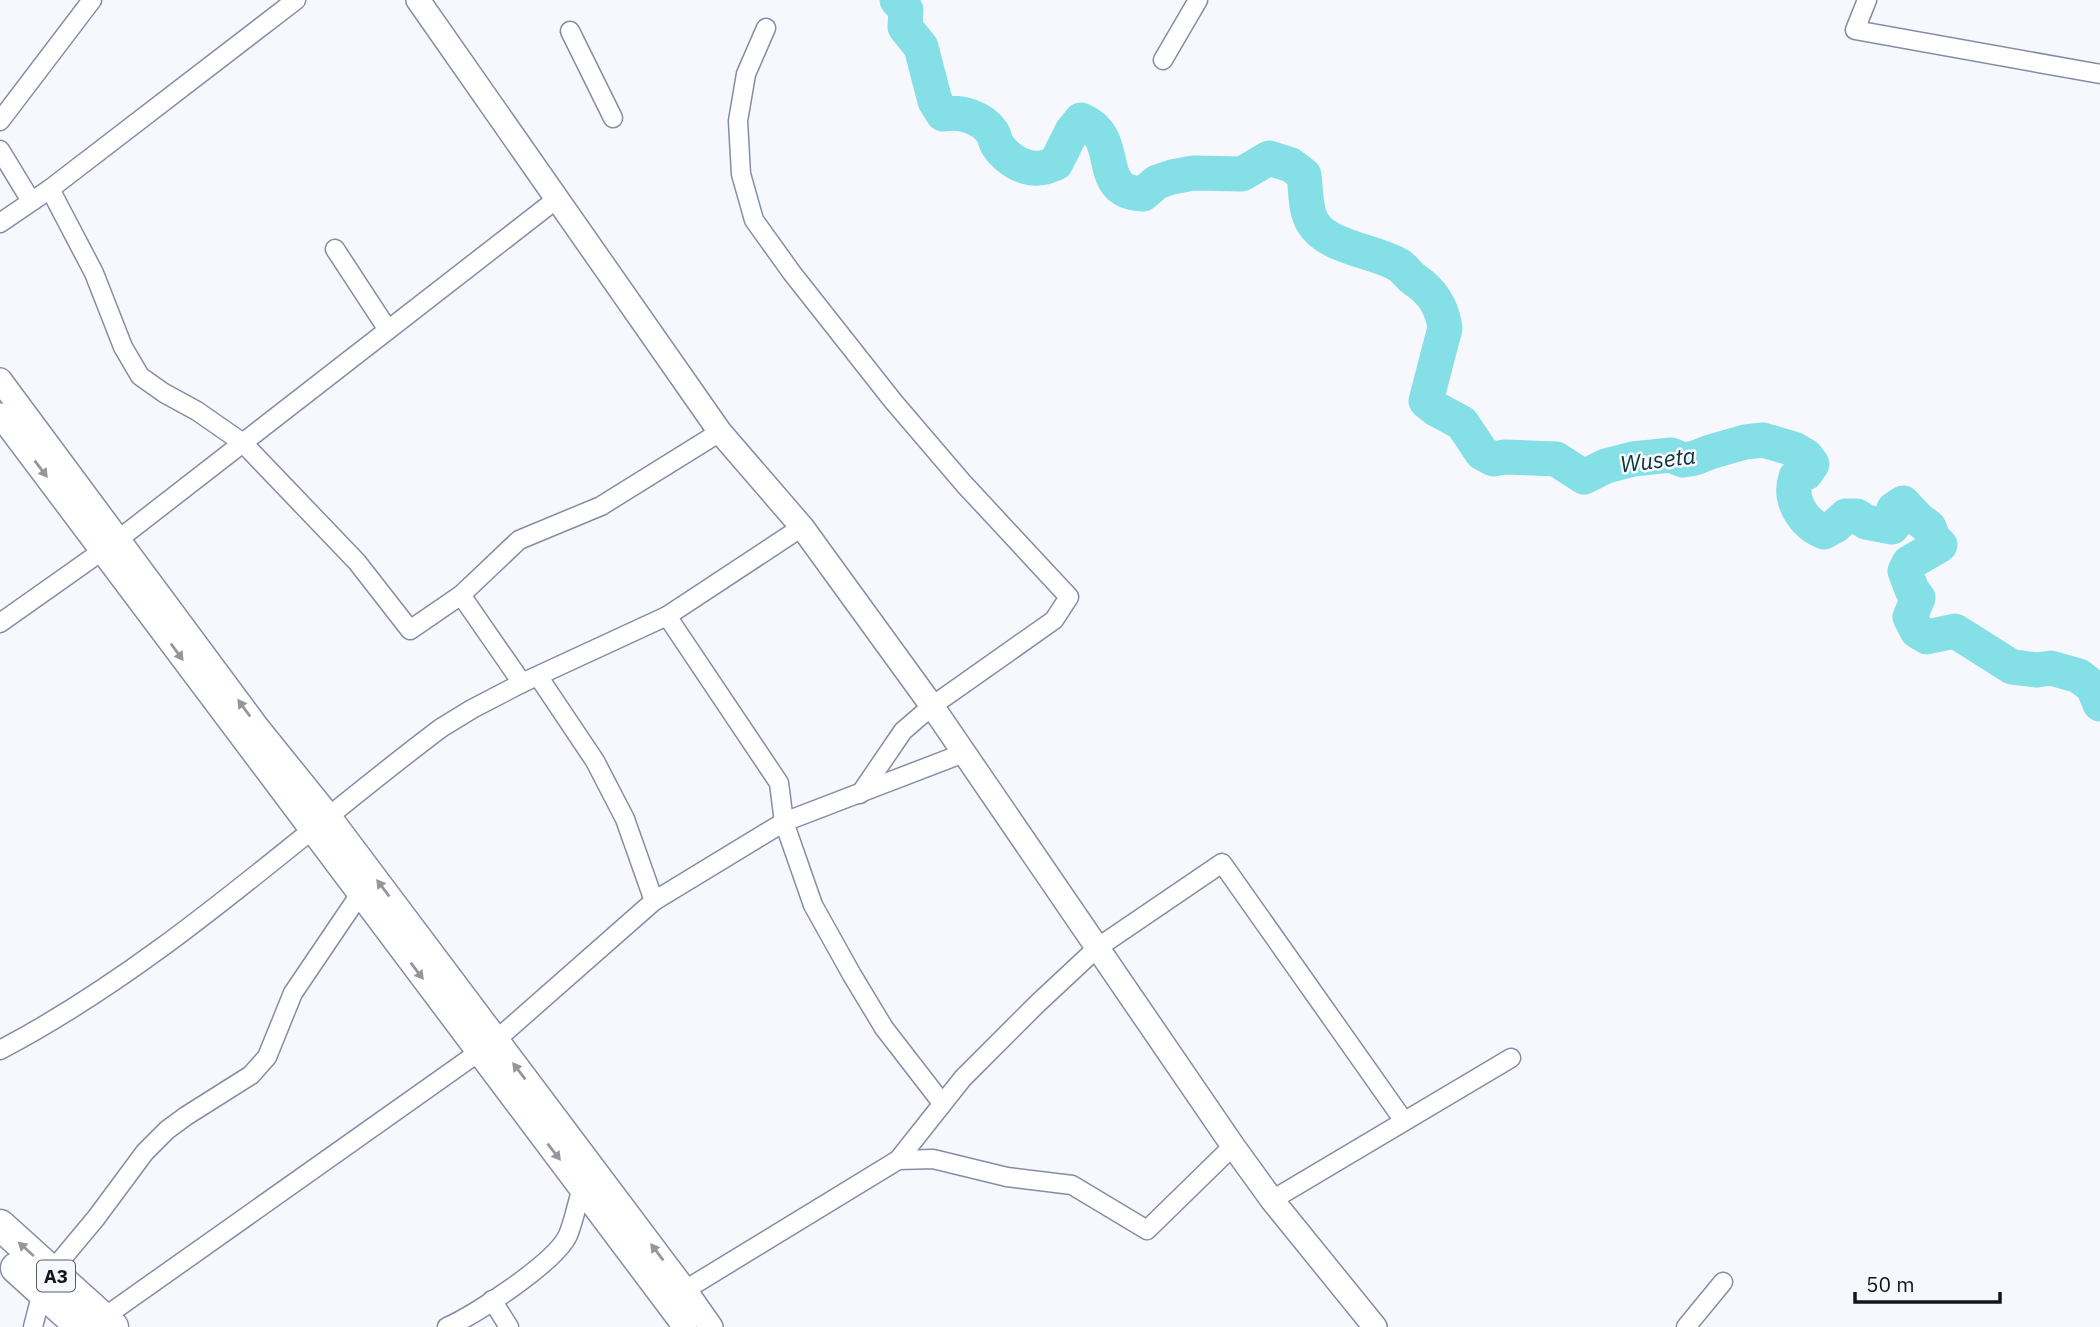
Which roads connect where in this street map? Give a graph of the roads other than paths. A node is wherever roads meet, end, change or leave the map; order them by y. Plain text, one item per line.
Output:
1 (92, 0) edge
2 (296, 0) edge
3 (418, 0) edge
4 (1198, 0) edge
5 (1867, 0) edge
6 (766, 28) dead end
7 (570, 31) dead end
8 (1163, 60) dead end
9 (2100, 74) edge
10 (614, 118) dead end
11 (0, 121) edge
12 (0, 150) edge
13 (50, 189) junction
14 (558, 198) junction
15 (31, 201) junction
16 (0, 223) edge
17 (335, 249) dead end
18 (388, 330) junction
19 (0, 380) edge
20 (0, 415) edge
21 (720, 432) junction
22 (243, 443) junction
23 (802, 527) junction
24 (111, 545) junction
25 (461, 595) junction
26 (667, 615) junction
27 (0, 623) edge
28 (530, 679) junction
29 (932, 706) junction
30 (964, 754) junction
31 (860, 794) junction
32 (784, 822) junction
33 (321, 823) junction
34 (360, 894) junction
35 (654, 901) junction
36 (1097, 948) junction
37 (487, 1046) junction
38 (0, 1050) edge
39 (1511, 1058) dead end
40 (942, 1103) junction
41 (1404, 1121) junction
42 (1233, 1146) junction
43 (898, 1160) junction
44 (582, 1188) junction
45 (1272, 1200) junction
46 (0, 1226) edge
47 (0, 1253) edge
48 (47, 1282) junction
49 (1723, 1282) dead end
50 (685, 1290) junction
51 (492, 1300) junction
52 (99, 1324) edge
53 (33, 1327) edge
54 (447, 1327) edge
55 (509, 1327) edge
56 (685, 1327) edge
57 (711, 1327) edge
58 (1375, 1327) edge
59 (1686, 1327) edge

1 - 11 street
2 - 13 street
3 - 14 street
4 - 8 street
5 - 9 street
6 - 29 street
7 - 10 street
12 - 15 street
13 - 15 street
13 - 22 street
14 - 18 street
14 - 21 street
15 - 16 street
17 - 18 street
18 - 22 street
19 - 24 street
20 -> 24 street
21 - 23 street
21 - 25 street
22 - 24 street
22 - 25 street
23 - 26 street
23 - 29 street
24 - 27 street
24 - 33 street
25 - 28 street
26 - 28 street
26 - 32 street
28 - 33 street
28 - 35 street
29 - 30 street
29 - 31 street
30 - 31 street
30 - 36 street
31 - 32 street
32 - 35 street
32 - 40 street
33 - 34 street
37 -> 33 street
33 - 38 street
34 -> 37 street
34 - 48 street
35 - 37 street
36 - 40 street
36 - 41 street
36 - 42 street
37 -> 44 street
50 -> 37 street
37 - 52 street
39 - 41 street
40 - 43 street
41 - 45 street
42 - 43 street
42 - 45 street
43 - 50 street
44 - 51 street
44 - 56 street
45 - 58 street
48 -> 46 highway, A3
47 - 48 highway, A3
48 - 52 highway, A3
48 - 53 street
49 - 59 street
50 - 57 street
51 - 54 street
51 - 55 street

